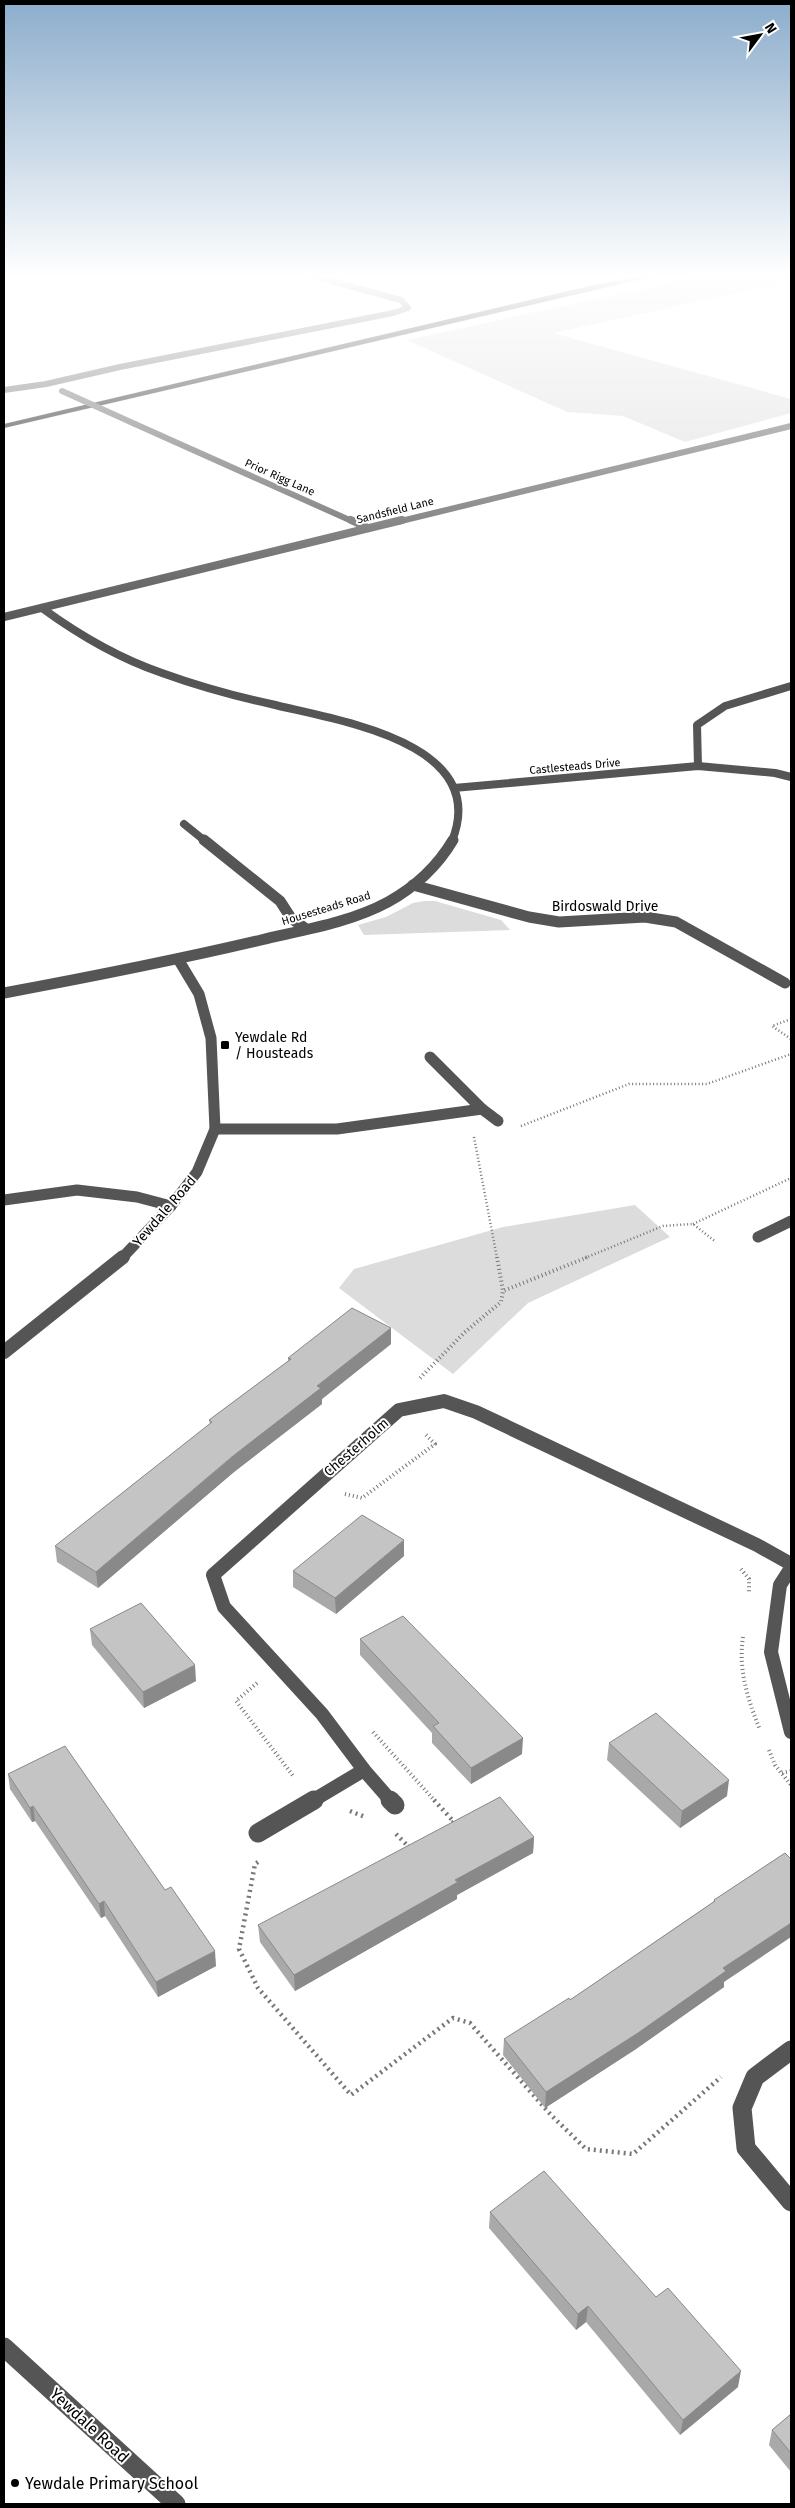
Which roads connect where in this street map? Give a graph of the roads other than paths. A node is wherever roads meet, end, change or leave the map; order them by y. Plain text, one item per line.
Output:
1 (67, 393) edge
2 (144, 393) edge
3 (4, 426) edge
4 (791, 426) edge
5 (368, 528) junction
6 (42, 608) junction
7 (4, 617) edge
8 (791, 686) edge
9 (698, 766) junction
10 (791, 777) edge
11 (454, 788) junction
12 (184, 824) dead end
13 (413, 885) junction
14 (306, 929) junction
15 (178, 959) junction
16 (785, 983) dead end
17 (4, 993) edge
18 (430, 1057) dead end
19 (482, 1109) junction
20 (498, 1121) dead end
21 (215, 1129) junction
22 (4, 1200) edge
23 (171, 1206) junction
24 (791, 1222) edge
25 (758, 1237) dead end
26 (4, 1352) edge
27 (791, 1564) edge
28 (791, 1568) edge
29 (791, 1732) edge
30 (364, 1770) junction
31 (395, 1805) dead end
32 (258, 1833) dead end
33 (791, 2050) edge
34 (791, 2202) edge
35 (4, 2347) edge
36 (176, 2504) edge

1 - 5 street, Prior Rigg Lane, bridge
2 - 3 highway
4 - 5 street, Sandsfield Lane
5 - 6 street, Sandsfield Lane
6 - 7 street, Sandsfield Lane
6 - 11 street, Housesteads Road
8 - 9 street
9 - 10 street, Castlesteads Drive
9 - 11 street, Castlesteads Drive
11 - 13 street, Housesteads Road
12 - 14 street
13 - 14 street, Housesteads Road
13 - 16 street, Birdoswald Drive
14 - 15 street, Housesteads Road
15 - 17 street, Housesteads Road
15 - 21 street, Yewdale Road
18 - 19 street
19 - 20 street
19 - 21 street
21 - 23 street, Yewdale Road
22 - 23 street
23 - 26 street, Yewdale Road
24 - 25 street
27 - 30 street, Chesterholm
28 - 29 street
30 - 31 street, Chesterholm
30 - 32 street
33 - 34 street
35 - 36 street, Yewdale Road

